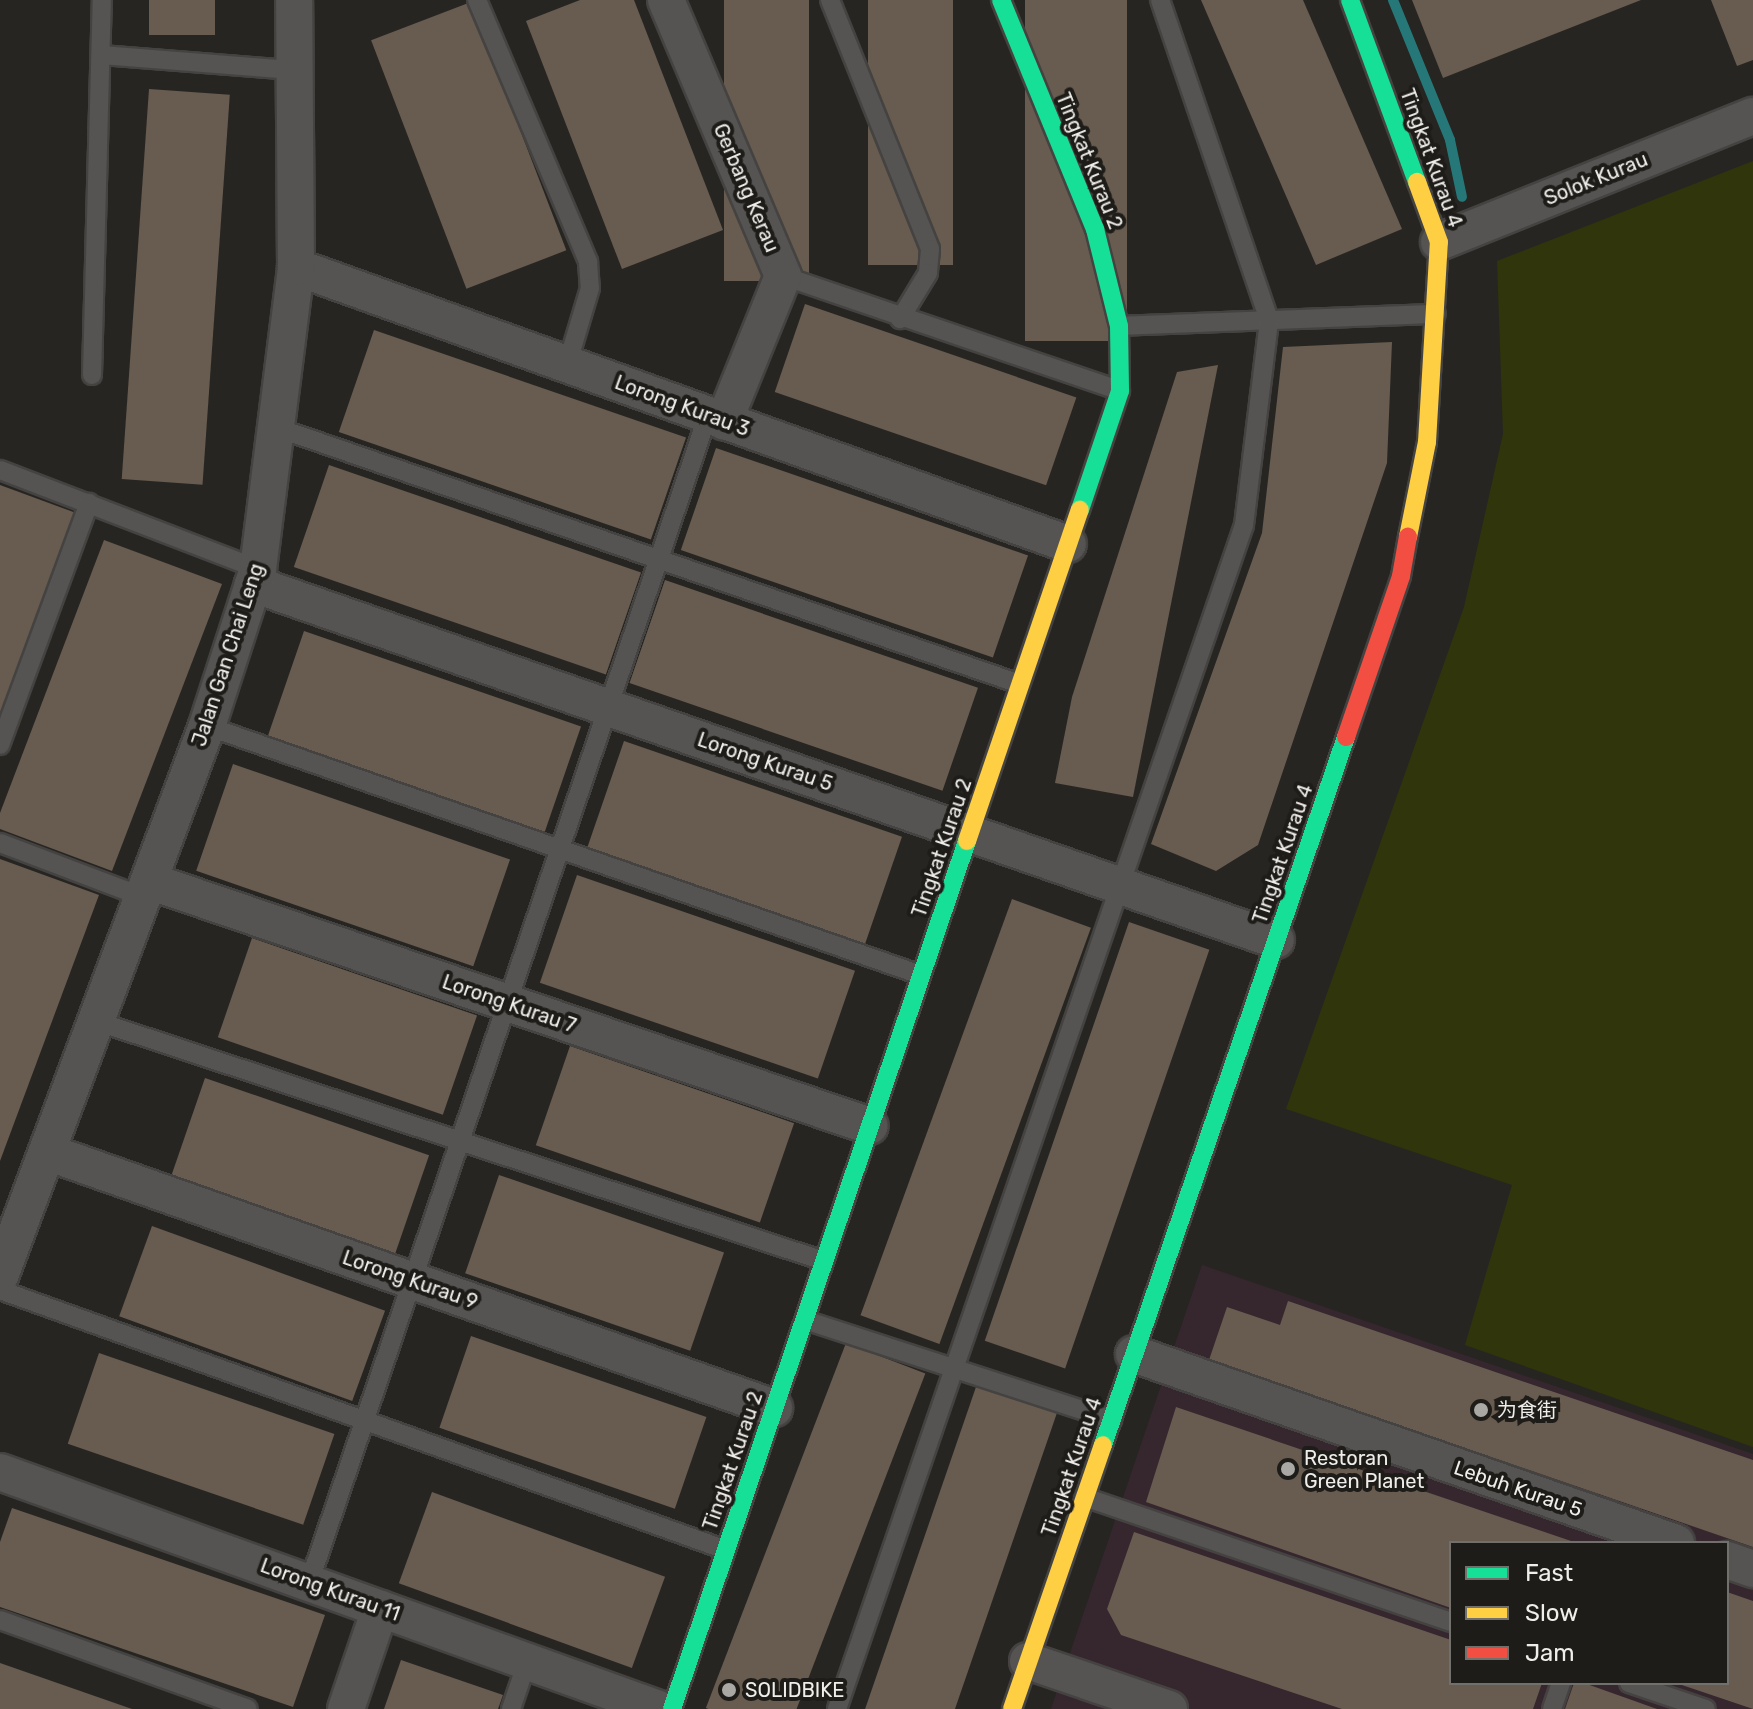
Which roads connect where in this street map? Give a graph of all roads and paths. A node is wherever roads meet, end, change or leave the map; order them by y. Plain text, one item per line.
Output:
1 (102, 0) edge
2 (294, 0) edge
3 (477, 0) edge
4 (666, 0) edge
5 (830, 0) edge
6 (1001, 0) edge
7 (1160, 0) edge
8 (1350, 0) edge
9 (101, 55) junction
10 (293, 70) junction
11 (1753, 116) edge
12 (1439, 242) junction
13 (296, 267) junction
14 (783, 276) junction
15 (1437, 314) junction
16 (900, 319) junction
17 (1269, 320) junction
18 (1119, 326) junction
19 (567, 365) junction
20 (92, 375) dead end
21 (1120, 391) junction
22 (716, 418) junction
23 (278, 428) junction
24 (0, 470) edge
25 (89, 503) junction
26 (1068, 544) junction
27 (659, 559) junction
28 (256, 577) junction
29 (1021, 684) junction
30 (608, 707) junction
31 (207, 726) junction
32 (0, 745) edge
33 (970, 834) junction
34 (0, 843) edge
35 (560, 851) junction
36 (1120, 886) junction
37 (146, 889) junction
38 (1276, 940) junction
39 (921, 975) junction
40 (507, 1003) junction
41 (96, 1021) junction
42 (870, 1126) junction
43 (461, 1141) junction
44 (47, 1152) junction
45 (824, 1261) junction
46 (0, 1276) edge
47 (413, 1281) junction
48 (0, 1290) edge
49 (805, 1320) junction
50 (1134, 1354) junction
51 (954, 1369) junction
52 (774, 1408) junction
53 (365, 1420) junction
54 (1112, 1420) junction
55 (0, 1472) edge
56 (1084, 1497) junction
57 (1611, 1533) edge
58 (1663, 1541) edge
59 (726, 1550) junction
60 (1729, 1561) edge
61 (1753, 1569) edge
62 (309, 1583) junction
63 (380, 1609) junction
64 (0, 1620) edge
65 (1449, 1621) edge
66 (1028, 1661) junction
67 (527, 1662) junction
68 (1560, 1685) edge
69 (1635, 1685) edge
70 (248, 1709) edge
71 (346, 1709) edge
72 (511, 1709) edge
73 (659, 1709) edge
74 (672, 1709) edge
75 (837, 1709) edge
76 (1012, 1709) edge
77 (1169, 1709) edge
78 (1552, 1709) edge
79 (1706, 1709) edge

1 - 9 lane
2 - 10 street, Jalan Gan Chai Leng
3 - 19 lane
4 - 14 street, Gerbang Kerau
5 - 16 lane
6 - 18 street, Tingkat Kurau 2
7 - 17 lane
8 - 12 street, Tingkat Kurau 4
9 - 10 lane
9 - 20 lane
10 - 13 street, Jalan Gan Chai Leng
11 - 12 street, Solok Kurau
12 - 15 street, Tingkat Kurau 4
13 - 19 street, Lorong Kurau 3
13 - 23 street, Jalan Gan Chai Leng
14 - 16 lane
14 - 22 street, Gerbang Kerau
15 - 17 lane
15 - 38 street, Tingkat Kurau 4
16 - 21 lane
17 - 18 lane
17 - 36 lane
18 - 21 street, Tingkat Kurau 2
19 - 22 street, Lorong Kurau 3
21 - 26 street, Tingkat Kurau 2
22 - 26 street, Lorong Kurau 3
22 - 27 lane
23 - 27 lane
23 - 28 street, Jalan Gan Chai Leng
24 - 25 lane
25 - 28 lane
25 - 32 lane
26 - 29 street, Tingkat Kurau 2
27 - 29 lane
27 - 30 lane
28 - 30 street, Lorong Kurau 5
28 - 31 street, Jalan Gan Chai Leng
29 - 33 street, Tingkat Kurau 2
30 - 33 street, Lorong Kurau 5
30 - 35 lane
31 - 35 lane
31 - 37 street, Jalan Gan Chai Leng
33 - 36 street, Lorong Kurau 5
33 - 39 street, Tingkat Kurau 2
34 - 37 lane
35 - 39 lane
35 - 40 lane
36 - 38 street, Lorong Kurau 5
36 - 51 lane
37 - 40 street, Lorong Kurau 7
37 - 41 street, Jalan Gan Chai Leng
38 - 50 street, Tingkat Kurau 4
39 - 42 street, Tingkat Kurau 2
40 - 42 street, Lorong Kurau 7
40 - 43 lane
41 - 43 lane
41 - 44 street, Jalan Gan Chai Leng
42 - 45 street, Tingkat Kurau 2
43 - 45 lane
43 - 47 lane
44 - 46 street, Jalan Gan Chai Leng
44 - 47 street, Lorong Kurau 9
45 - 49 street, Tingkat Kurau 2
47 - 52 street, Lorong Kurau 9
47 - 53 lane
48 - 53 lane
49 - 51 lane
49 - 52 street, Tingkat Kurau 2
50 - 54 street, Tingkat Kurau 4
50 - 57 street, Lebuh Kurau 5
51 - 54 lane
51 - 75 lane
52 - 59 street, Tingkat Kurau 2
53 - 59 lane
53 - 62 lane
54 - 56 street, Tingkat Kurau 4
55 - 62 street, Lorong Kurau 11
56 - 65 lane
56 - 66 street, Tingkat Kurau 4
57 - 58 street, Lebuh Kurau 5
59 - 74 street, Tingkat Kurau 2
60 - 61 street
62 - 63 street, Lorong Kurau 11
63 - 67 street, Lorong Kurau 11
63 - 71 street
64 - 70 lane
66 - 76 street, Tingkat Kurau 4
66 - 77 street
67 - 72 lane
67 - 73 street, Lorong Kurau 11
68 - 78 lane
69 - 79 lane

